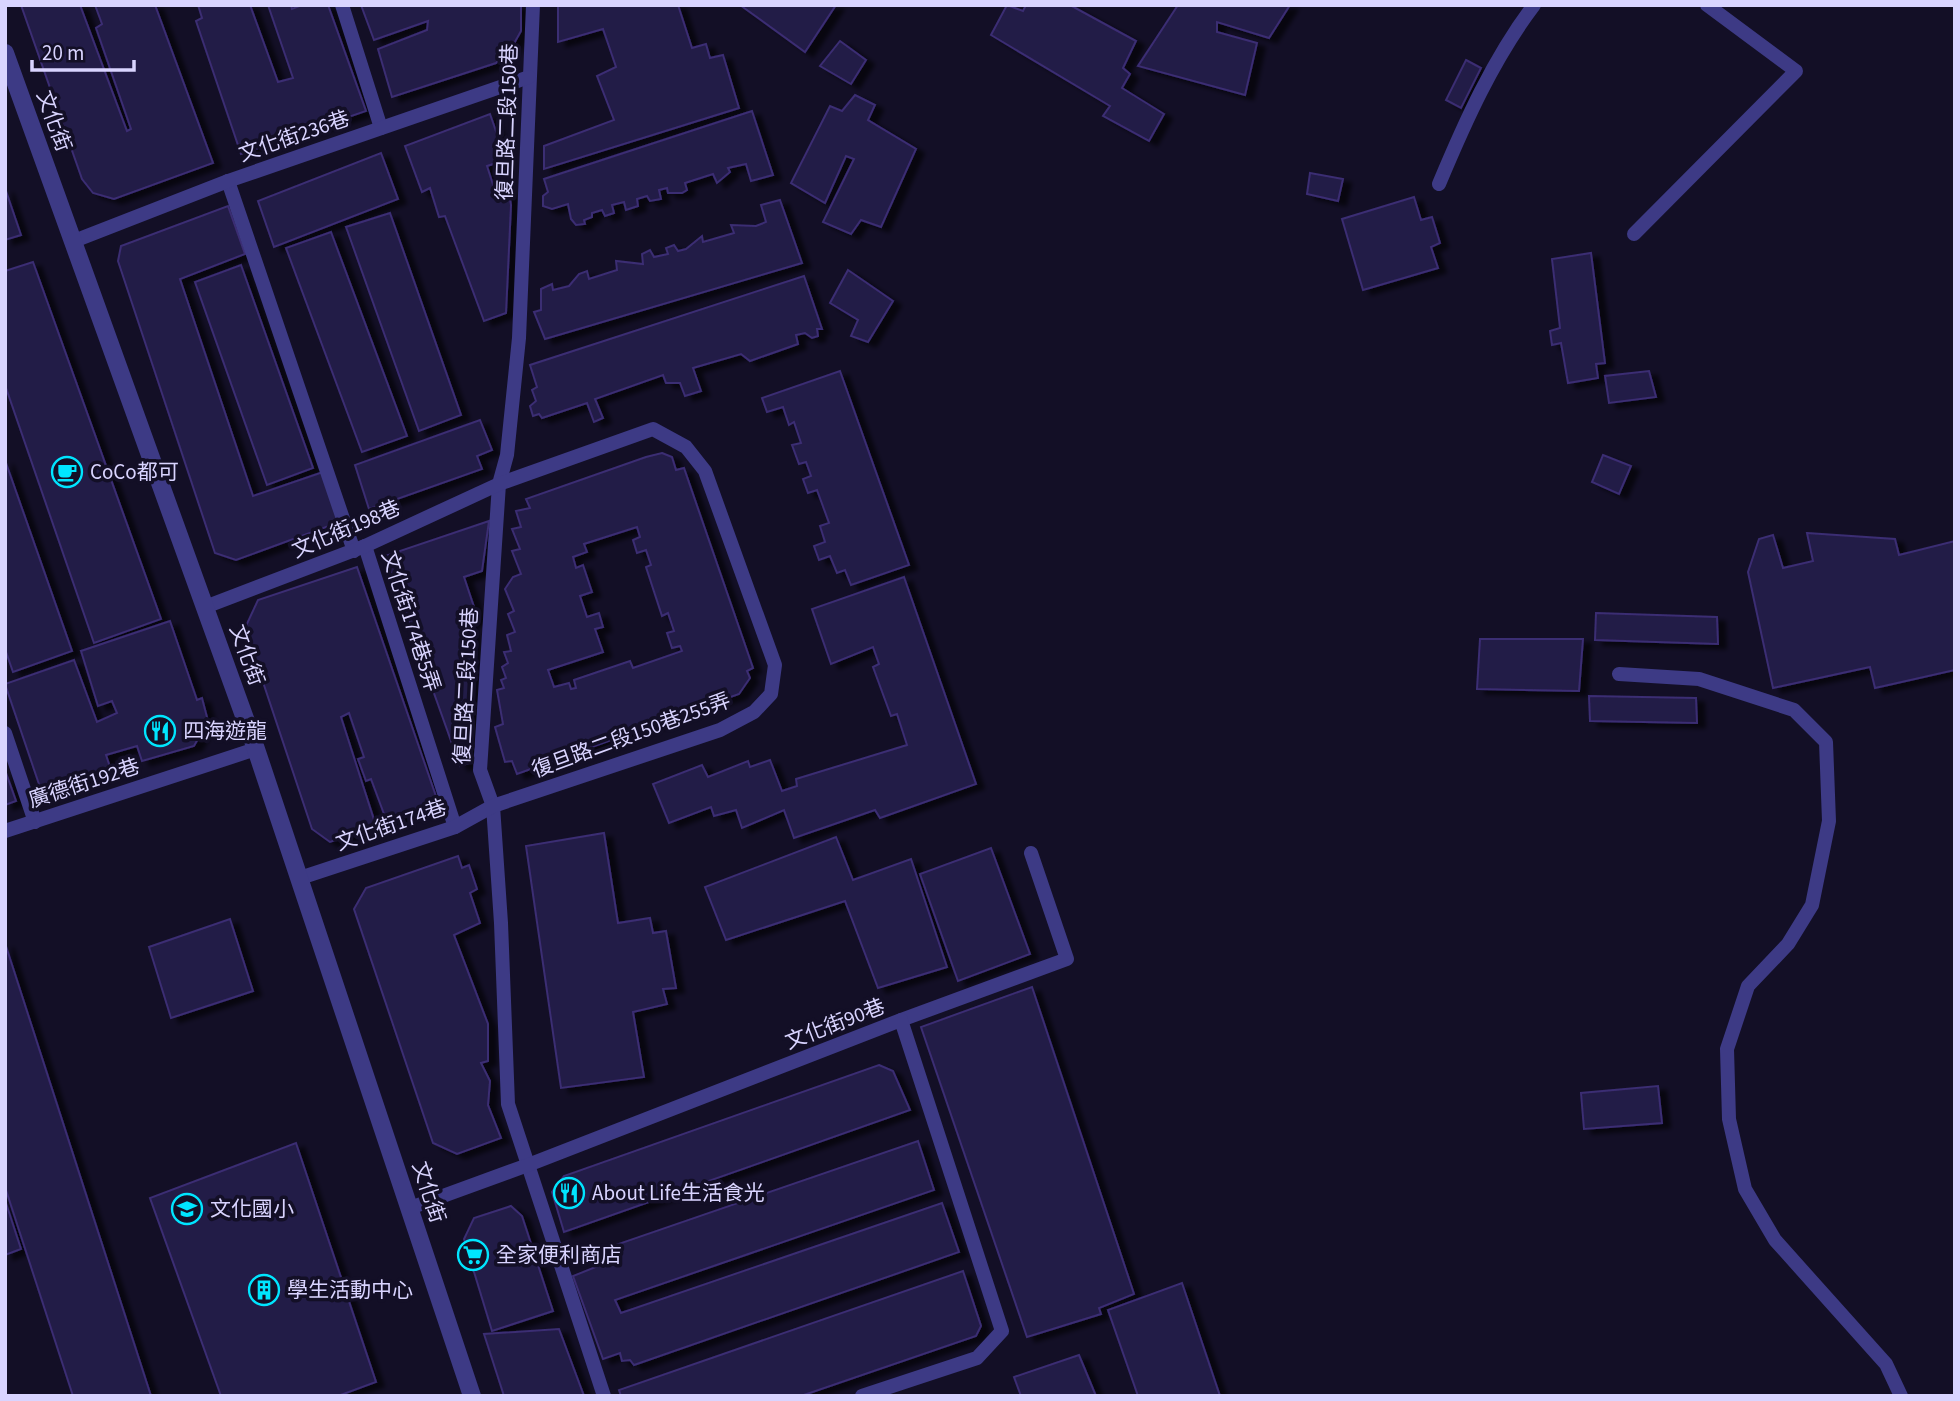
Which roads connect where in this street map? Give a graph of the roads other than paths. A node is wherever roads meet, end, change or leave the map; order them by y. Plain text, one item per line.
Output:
1 (342, 5) edge
2 (534, 5) edge
3 (1534, 5) edge
4 (1707, 5) edge
5 (5, 53) edge
6 (529, 77) junction
7 (12, 97) edge
8 (381, 128) junction
9 (228, 181) junction
10 (1439, 184) dead end
11 (1633, 234) dead end
12 (74, 241) junction
13 (499, 484) junction
14 (360, 549) junction
15 (205, 607) junction
16 (1619, 674) dead end
17 (5, 733) edge
18 (256, 749) junction
19 (493, 806) junction
20 (35, 822) junction
21 (455, 827) junction
22 (5, 831) edge
23 (1031, 853) dead end
24 (300, 878) junction
25 (901, 1020) junction
26 (528, 1165) junction
27 (410, 1208) junction
28 (472, 1396) edge
29 (604, 1396) edge
30 (862, 1396) edge
31 (1901, 1396) edge

1 - 8 lane
2 - 6 lane, 復旦路二段150巷
3 - 10 lane
4 - 11 lane
5 - 7 street, 文化街
6 - 8 lane, 文化街236巷
6 - 13 lane, 復旦路二段150巷
7 - 12 street, 文化街
8 - 9 lane, 文化街236巷
9 - 12 lane, 文化街236巷
9 - 14 lane, 文化街174巷5弄
12 - 15 street, 文化街
13 - 14 lane, 文化街198巷
13 - 19 lane, 復旦路二段150巷
13 - 19 lane, 復旦路二段150巷255弄
14 - 15 lane, 文化街198巷
14 - 21 lane, 文化街174巷5弄
15 - 18 street, 文化街
16 - 31 lane
17 - 20 lane
18 - 20 lane, 廣德街192巷
18 - 24 street, 文化街
19 - 21 lane, 文化街174巷
19 - 26 lane, 復旦路二段150巷
20 - 22 lane, 廣德街192巷
21 - 24 lane, 文化街174巷
23 - 25 lane
24 - 27 street, 文化街
25 - 26 lane, 文化街90巷
25 - 30 lane, 文化街90巷
26 - 27 lane, 文化街90巷
26 - 29 lane, 復旦路二段150巷
27 - 28 street, 文化街

